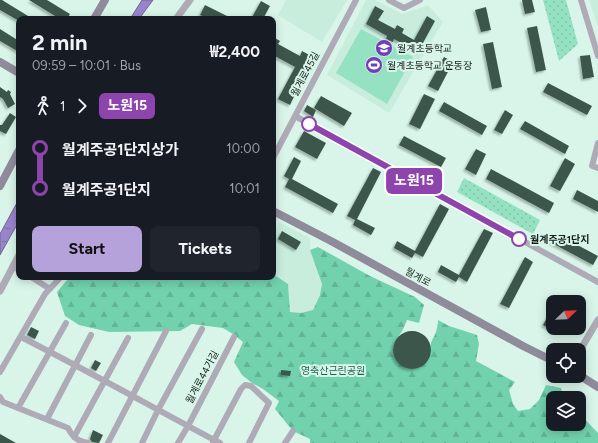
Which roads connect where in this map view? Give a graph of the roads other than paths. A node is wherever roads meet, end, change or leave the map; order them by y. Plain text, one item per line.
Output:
1 (105, 0) edge
2 (190, 0) edge
3 (356, 0) edge
4 (389, 0) edge
5 (420, 0) edge
6 (581, 0) edge
7 (96, 16) edge
8 (178, 16) edge
9 (598, 56) edge
10 (0, 62) edge
11 (16, 73) edge
12 (295, 116) junction
13 (598, 143) edge
14 (276, 152) edge
15 (16, 156) edge
16 (598, 168) edge
17 (0, 186) edge
18 (276, 213) edge
19 (16, 268) edge
20 (37, 280) edge
21 (58, 280) edge
22 (598, 282) edge
23 (50, 289) junction
24 (0, 291) edge
25 (598, 320) edge
26 (66, 323) dead end
27 (202, 329) dead end
28 (166, 331) dead end
29 (91, 335) dead end
30 (20, 336) junction
31 (234, 337) dead end
32 (128, 338) dead end
33 (584, 343) edge
34 (49, 351) junction
35 (546, 357) edge
36 (76, 365) junction
37 (0, 372) edge
38 (586, 379) edge
39 (104, 381) junction
40 (598, 387) edge
41 (132, 396) junction
42 (0, 397) edge
43 (18, 408) junction
44 (158, 410) junction
45 (47, 419) junction
46 (188, 426) junction
47 (293, 431) dead end
48 (74, 437) junction
49 (213, 441) edge
50 (88, 443) edge
51 (108, 443) edge
52 (142, 443) edge
53 (178, 443) edge
54 (220, 443) edge
55 (249, 443) edge
56 (284, 443) edge

1 - 7 main road
2 - 8 street
3 - 12 street, 월계로45길
4 - 5 street
6 - 9 street
10 - 11 main road
12 - 14 street, 월계로45길
12 - 22 street
13 - 16 street
15 - 17 main road
18 - 35 main road, 월계로
19 - 24 street
20 - 23 street
21 - 23 street
23 - 30 street
25 - 33 street
26 - 34 street
27 - 44 street
28 - 41 street
29 - 36 street
30 - 34 street
30 - 37 street
31 - 46 street, 월계로44가길
32 - 39 street
34 - 36 street
34 - 43 street
36 - 39 street
36 - 45 street
38 - 40 main road
39 - 41 street
39 - 48 street
41 - 44 street
41 - 51 street
42 - 43 street
43 - 45 street
44 - 46 street
44 - 52 street
45 - 48 street
46 - 49 street
46 - 53 street, 월계로44가길
47 - 56 street
48 - 50 street
49 - 54 street
49 - 55 street

